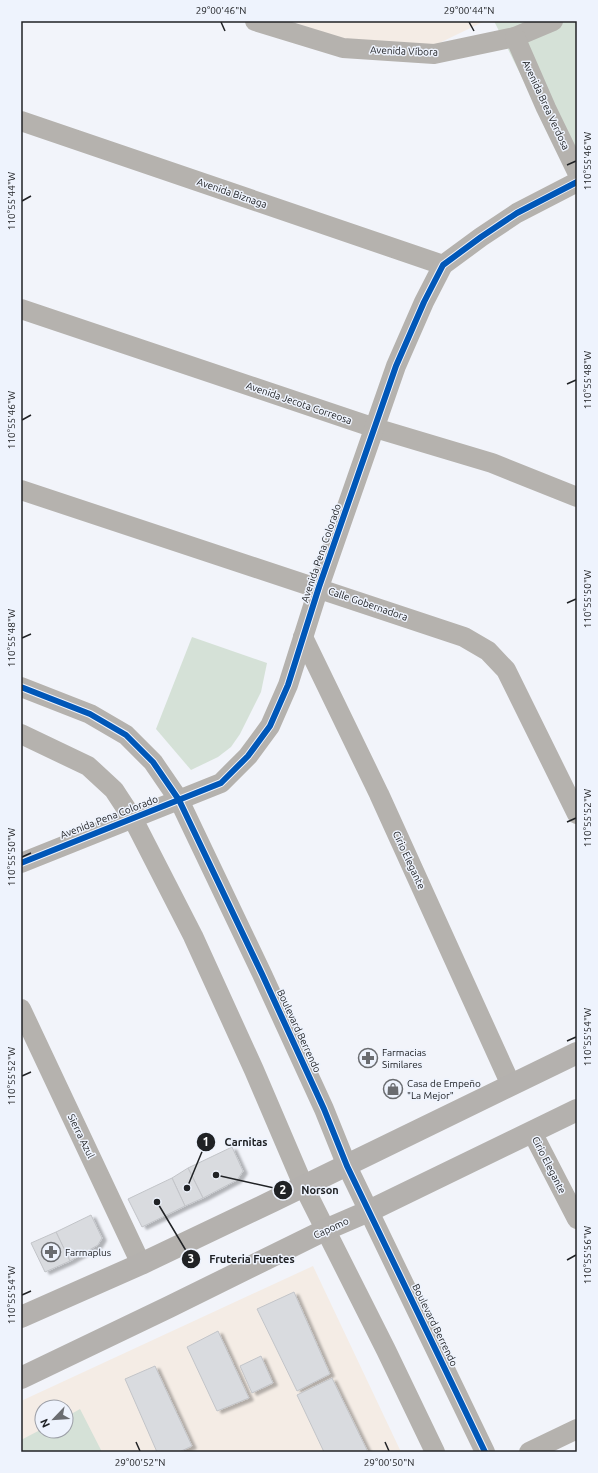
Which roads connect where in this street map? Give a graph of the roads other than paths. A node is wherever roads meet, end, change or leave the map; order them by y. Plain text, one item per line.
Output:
1 (255, 21) edge
2 (553, 21) edge
3 (515, 37) junction
4 (21, 121) edge
5 (577, 172) edge
6 (577, 182) edge
7 (444, 265) junction
8 (21, 309) edge
9 (375, 428) junction
10 (21, 490) edge
11 (577, 497) edge
12 (319, 587) junction
13 (303, 637) junction
14 (21, 687) edge
15 (21, 734) edge
16 (179, 800) junction
17 (577, 814) edge
18 (133, 819) junction
19 (21, 863) edge
20 (21, 1009) edge
21 (577, 1053) edge
22 (511, 1085) junction
23 (577, 1110) edge
24 (532, 1132) junction
25 (347, 1166) junction
26 (304, 1187) junction
27 (369, 1211) junction
28 (577, 1219) edge
29 (325, 1230) junction
30 (141, 1264) junction
31 (21, 1317) edge
32 (21, 1378) edge
33 (577, 1429) edge
34 (435, 1452) edge
35 (485, 1452) edge
36 (529, 1452) edge

1 - 3 street, Avenida Víbora
2 - 3 street, Avenida Víbora
3 - 5 street, Avenida Brea Verdosa
4 - 7 street, Avenida Biznaga
6 - 7 street, Avenida Pena Colorado
7 - 9 street, Avenida Pena Colorado
8 - 9 street, Avenida Jecota Correosa
9 - 11 street, Avenida Jecota Correosa
9 - 12 street, Avenida Pena Colorado
10 - 12 street, Calle Gobernadora
12 - 13 street, Avenida Pena Colorado
12 - 17 street, Calle Gobernadora
13 - 16 street, Avenida Pena Colorado
13 - 22 street, Cirio Elegante
14 - 16 street, Boulevard Berrendo
15 - 18 street
16 - 18 street, Avenida Pena Colorado
16 - 25 street, Boulevard Berrendo
18 - 19 street, Avenida Pena Colorado
18 - 26 street
20 - 30 street, Sierra Azul
21 - 22 main road
22 - 25 main road
23 - 24 main road, Capomo
24 - 27 main road, Capomo
24 - 28 street, Cirio Elegante
25 - 26 main road
25 - 27 street, Boulevard Berrendo
26 - 29 street
26 - 30 main road
27 - 29 main road, Capomo
27 - 35 street, Boulevard Berrendo
29 - 32 main road, Capomo
29 - 34 street
30 - 31 main road
33 - 36 street

